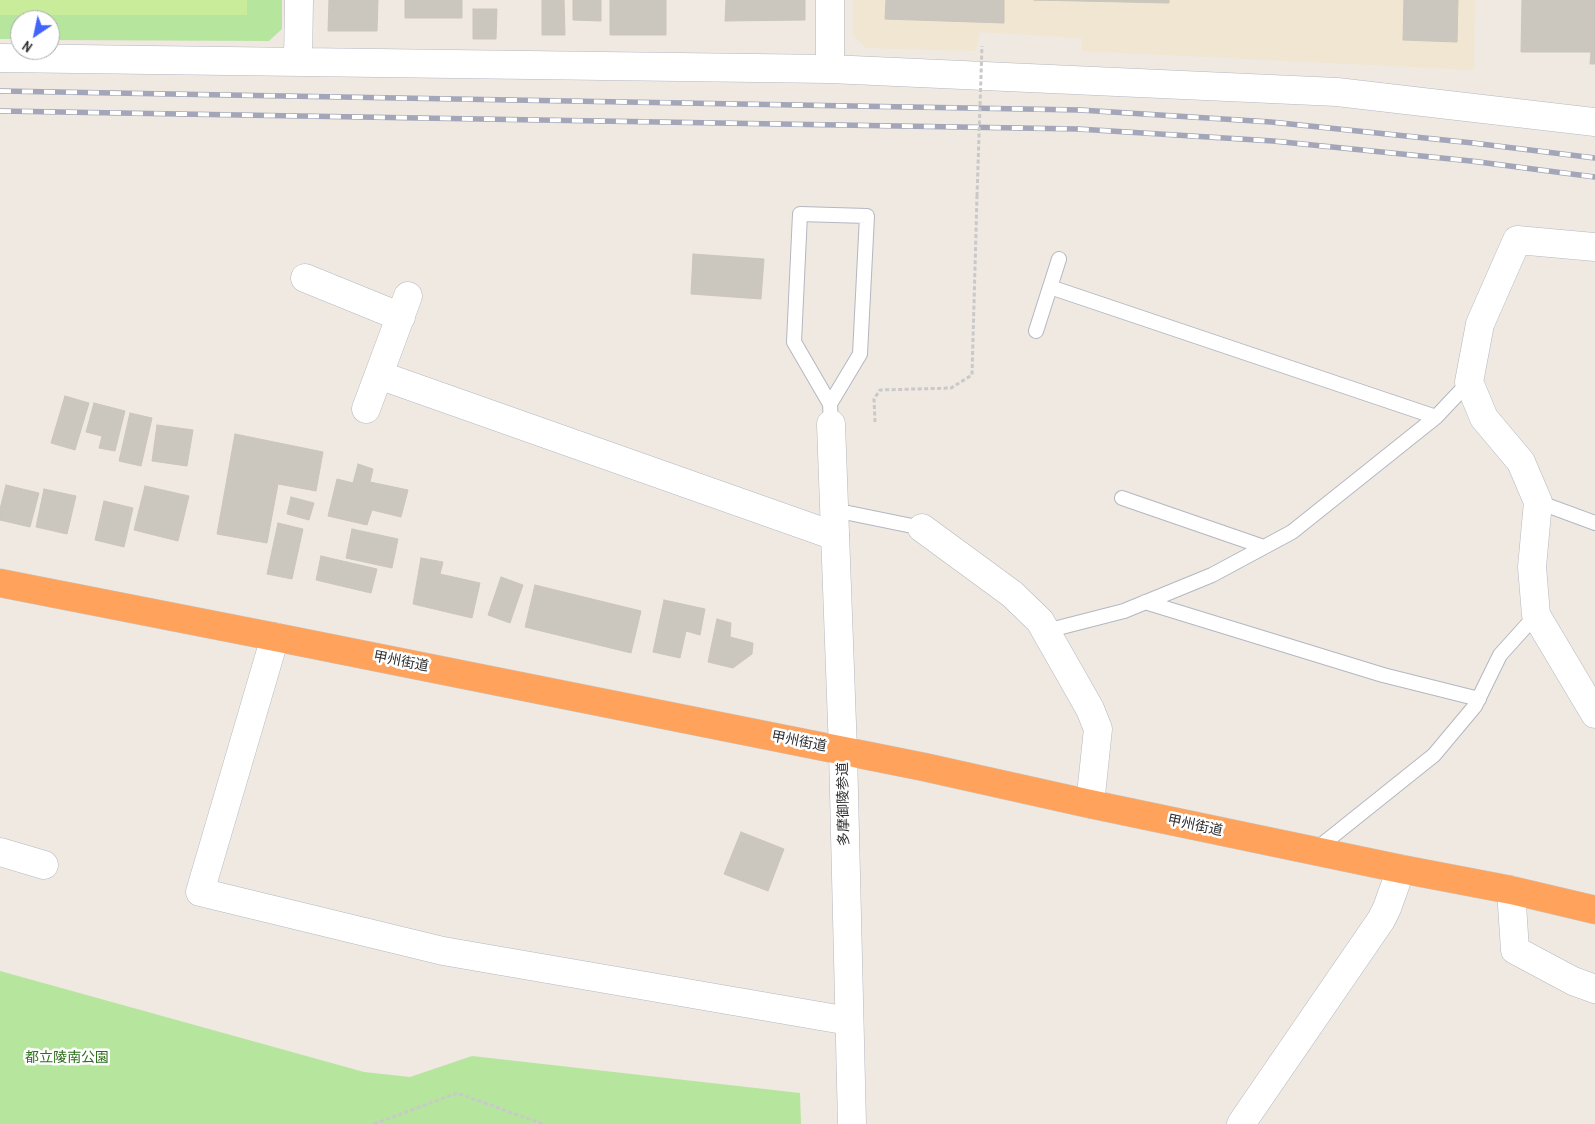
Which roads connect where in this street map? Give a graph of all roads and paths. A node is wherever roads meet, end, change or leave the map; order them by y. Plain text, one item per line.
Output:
1 (299, 0) edge
2 (830, 0) edge
3 (982, 46) dead end
4 (0, 58) edge
5 (298, 62) junction
6 (830, 69) junction
7 (1595, 122) edge
8 (1595, 247) edge
9 (1059, 259) dead end
10 (305, 278) dead end
11 (1050, 288) junction
12 (1036, 332) dead end
13 (379, 376) junction
14 (1469, 382) junction
15 (366, 409) dead end
16 (830, 414) junction
17 (1436, 417) junction
18 (875, 422) dead end
19 (1122, 498) dead end
20 (1538, 502) junction
21 (834, 523) junction
22 (1595, 523) edge
23 (922, 528) joint
24 (1264, 546) junction
25 (0, 583) edge
26 (1144, 602) junction
27 (1536, 615) junction
28 (1046, 631) junction
29 (275, 636) junction
30 (1479, 699) junction
31 (1595, 714) edge
32 (843, 750) junction
33 (1090, 804) junction
34 (1314, 850) junction
35 (0, 852) edge
36 (44, 865) dead end
37 (1401, 869) junction
38 (1511, 890) junction
39 (1595, 910) edge
40 (1595, 989) edge
41 (849, 1021) junction
42 (1251, 1120) edge
43 (374, 1124) edge
44 (542, 1124) edge
45 (852, 1124) edge

1 - 5 street
2 - 6 street
3 - 18 path, bridge
4 - 5 street
5 - 6 street
6 - 7 street
8 - 14 street
9 - 11 lane
10 - 13 street
11 - 12 lane
11 - 17 lane
13 - 15 street
13 - 21 street
14 - 17 lane
14 - 20 street
16 - 16 lane
16 - 21 street, 多摩御陵参道
17 - 24 lane
19 - 24 lane
20 - 22 lane
20 - 27 street
21 - 23 lane
21 - 32 street, 多摩御陵参道
23 - 28 street
24 - 26 lane
25 - 29 highway, 甲州街道
26 - 28 lane
26 - 30 lane
27 - 30 lane
27 - 31 street
28 - 33 street
29 - 32 highway, 甲州街道
29 - 41 street
30 - 34 lane
32 - 33 highway, 甲州街道
32 - 41 street, 多摩御陵参道
33 - 34 highway, 甲州街道
34 - 37 highway, 甲州街道
35 - 36 street
37 - 38 highway, 甲州街道
37 - 42 street
38 - 39 highway, 甲州街道
38 - 40 street
41 - 45 street, 多摩御陵参道
43 - 44 path

